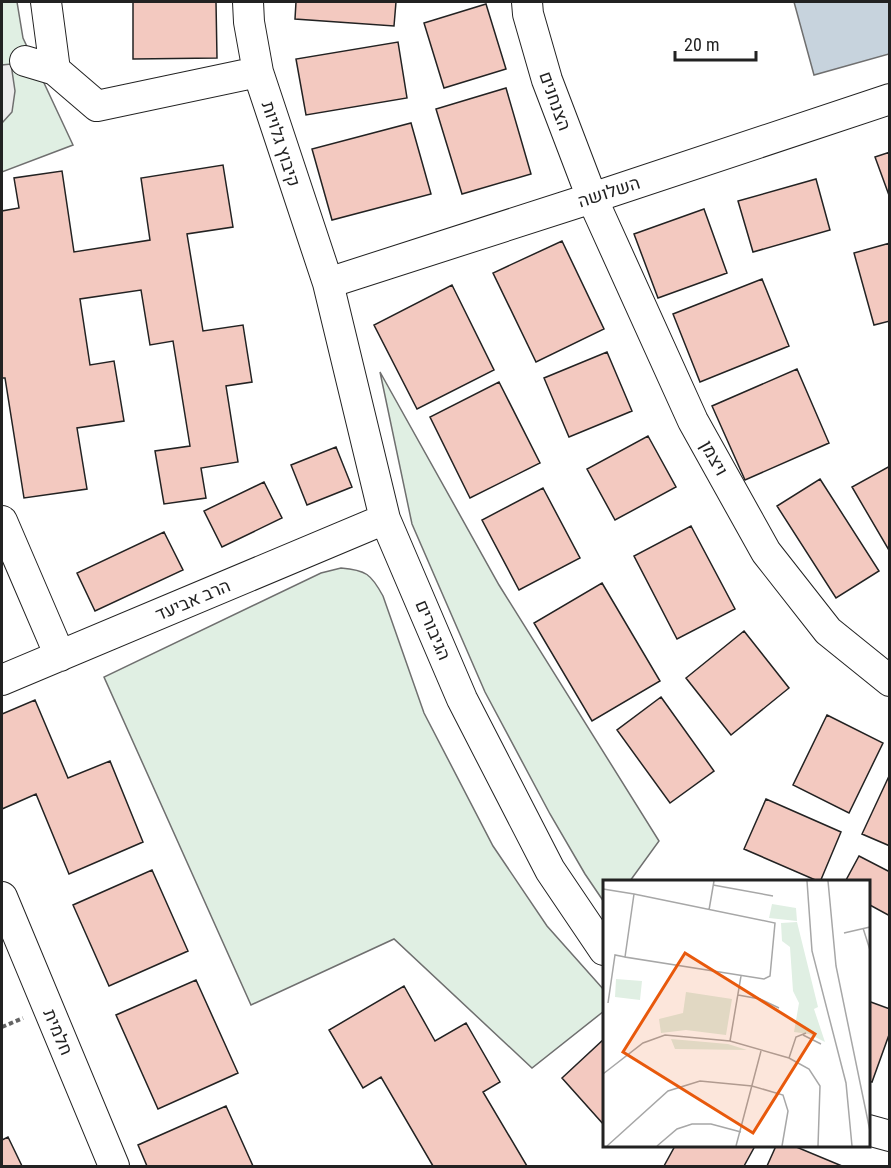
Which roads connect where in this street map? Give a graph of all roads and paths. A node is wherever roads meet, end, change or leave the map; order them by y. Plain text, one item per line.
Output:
1 (46, 2) edge
2 (248, 2) edge
3 (527, 2) edge
4 (25, 61) dead end
5 (55, 70) junction
6 (258, 72) junction
7 (890, 99) edge
8 (592, 198) junction
9 (328, 283) junction
10 (385, 519) junction
11 (2, 521) edge
12 (60, 656) junction
13 (2, 680) edge
14 (890, 681) edge
15 (2, 897) edge
16 (603, 949) edge
17 (870, 1131) edge
18 (890, 1136) edge
19 (114, 1167) edge

1 - 5 street
2 - 6 street, קיבוץ גלויות
3 - 8 street, הצנחנים
4 - 5 street
5 - 6 street
6 - 9 street, קיבוץ גלויות
7 - 8 street, השלושה
8 - 9 street, השלושה
8 - 14 street, ויצמן
9 - 10 street, הגיבורים
10 - 12 street, הרב אביעד
10 - 16 street, הגיבורים
11 - 12 street
12 - 13 street, הרב אביעד
15 - 19 street, חלמית
17 - 18 street

